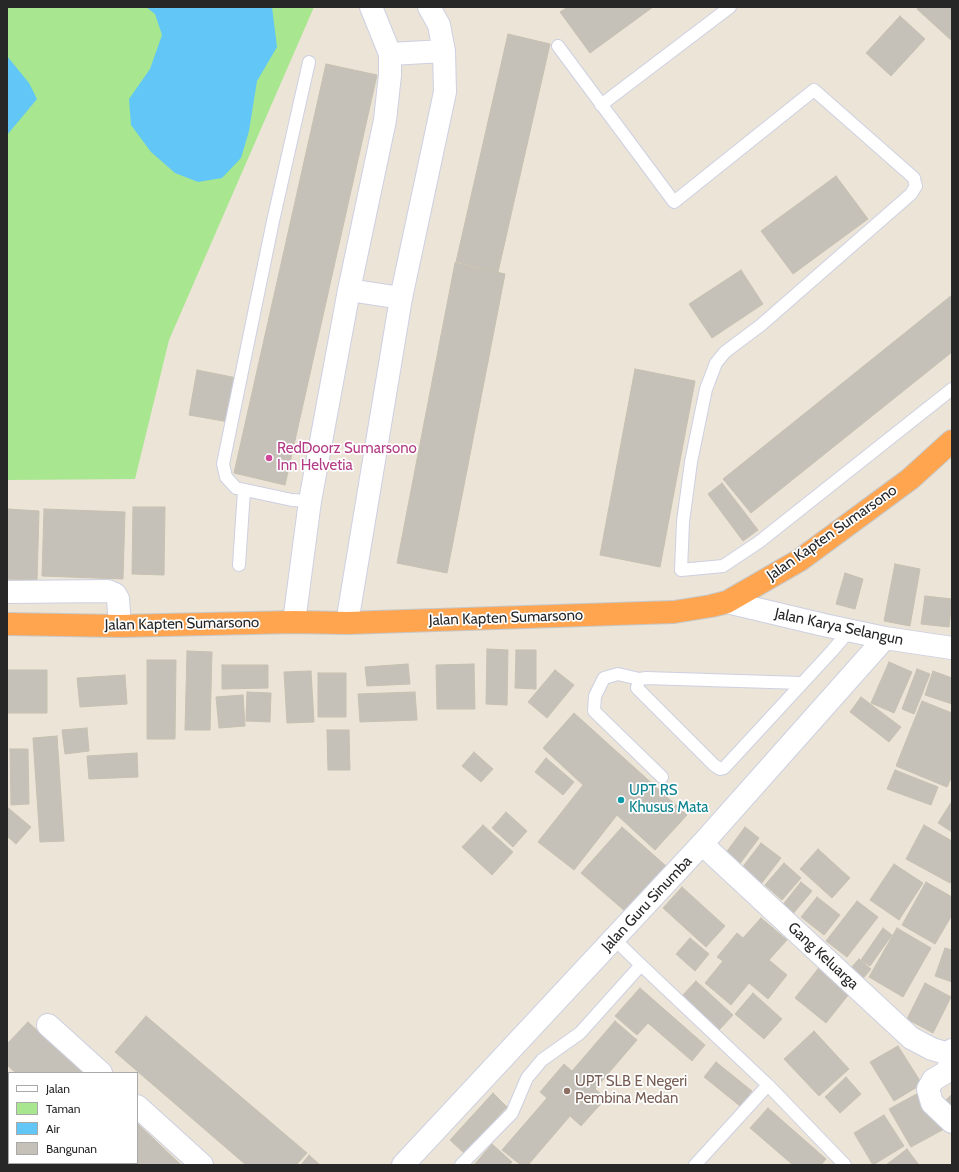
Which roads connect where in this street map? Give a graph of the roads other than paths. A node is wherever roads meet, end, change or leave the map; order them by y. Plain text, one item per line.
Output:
1 (371, 7) edge
2 (429, 7) edge
3 (730, 7) edge
4 (558, 46) dead end
5 (444, 51) junction
6 (390, 54) junction
7 (309, 62) dead end
8 (601, 105) junction
9 (349, 290) junction
10 (401, 298) junction
11 (952, 389) edge
12 (952, 442) edge
13 (244, 491) junction
14 (310, 501) junction
15 (238, 565) dead end
16 (7, 592) edge
17 (727, 602) junction
18 (294, 622) junction
19 (347, 623) junction
20 (7, 624) edge
21 (120, 626) junction
22 (849, 631) junction
23 (885, 638) junction
24 (952, 648) edge
25 (639, 679) junction
26 (801, 684) junction
27 (662, 777) dead end
28 (702, 844) junction
29 (614, 939) junction
30 (641, 965) junction
31 (48, 1025) dead end
32 (952, 1053) edge
33 (100, 1072) edge
34 (768, 1085) junction
35 (138, 1107) edge
36 (952, 1122) edge
37 (202, 1165) edge
38 (404, 1165) edge
39 (461, 1165) edge
40 (695, 1165) edge
41 (845, 1165) edge

1 - 6 street
2 - 5 street
3 - 8 lane
4 - 8 lane
5 - 6 street
5 - 10 street
6 - 9 street
7 - 13 lane
8 - 11 lane
9 - 10 street
9 - 14 street
10 - 19 street
12 - 17 highway, Jalan Kapten Sumarsono
13 - 14 lane
13 - 15 lane
14 - 18 street
16 - 21 street
17 - 19 highway, Jalan Kapten Sumarsono
17 - 22 street, Jalan Karya Selangun
18 - 19 highway, Jalan Kapten Sumarsono
18 - 21 highway, Jalan Kapten Sumarsono
20 - 21 highway, Jalan Kapten Sumarsono
22 - 23 street, Jalan Karya Selangun
22 - 26 lane
23 - 24 street, Jalan Karya Selangun
23 - 28 street, Jalan Guru Sinumba
25 - 26 lane
25 - 26 lane
25 - 27 lane
28 - 29 street, Jalan Guru Sinumba
28 - 32 street, Gang Keluarga
29 - 30 lane
29 - 38 street, Jalan Guru Sinumba
30 - 34 lane
30 - 39 lane
31 - 33 street
32 - 36 street
34 - 40 lane
34 - 41 lane
35 - 37 street

